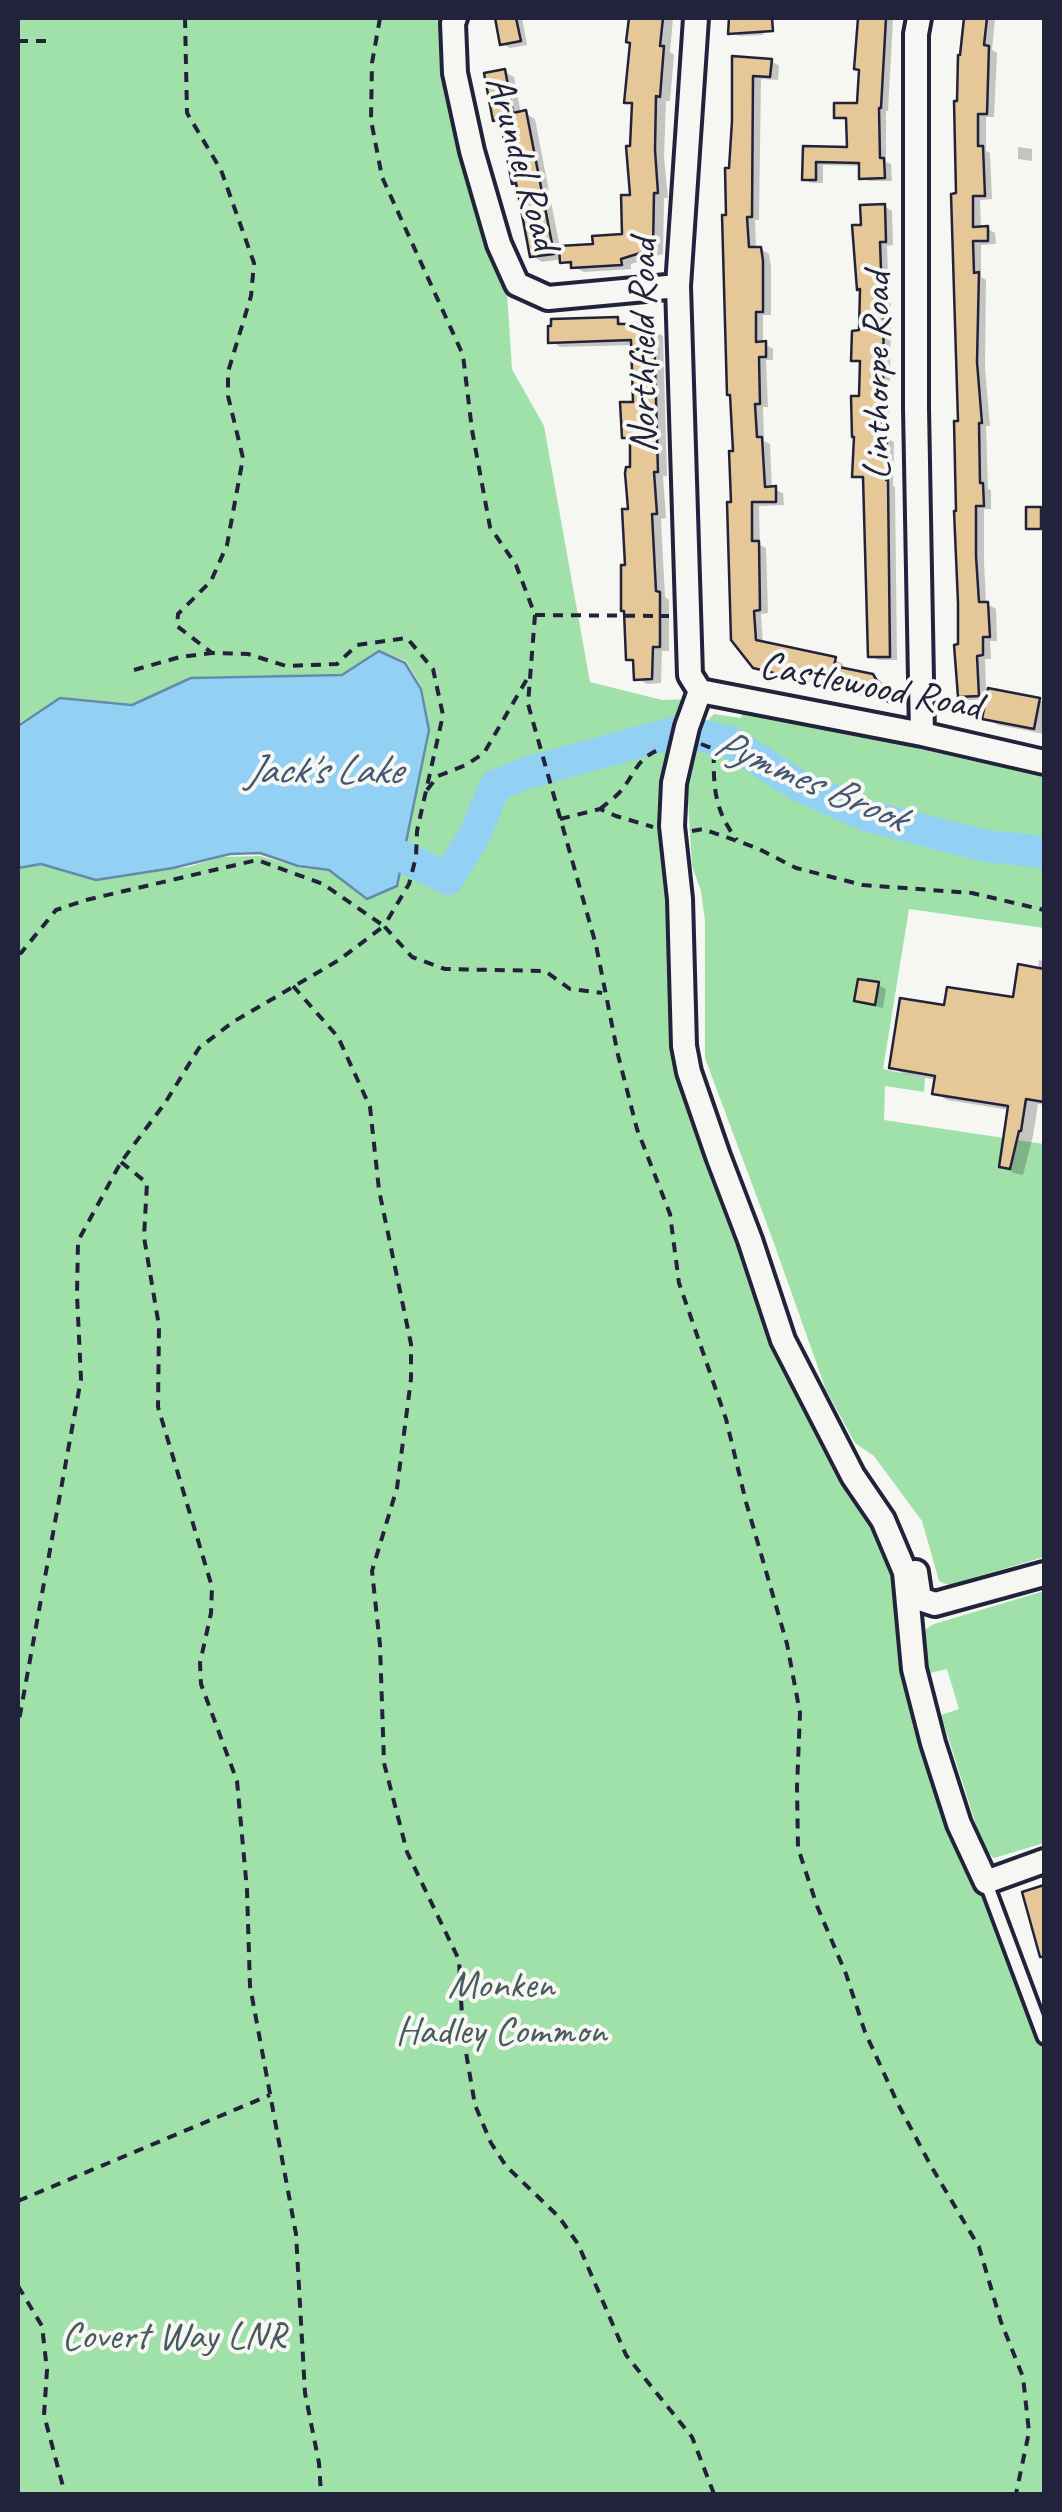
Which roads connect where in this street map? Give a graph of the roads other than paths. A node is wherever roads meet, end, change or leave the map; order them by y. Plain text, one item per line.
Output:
1 (456, 18) edge
2 (696, 18) edge
3 (918, 18) edge
4 (678, 286) junction
5 (695, 683) junction
6 (922, 734) junction
7 (1044, 762) edge
8 (836, 1445) junction
9 (1044, 1574) edge
10 (1044, 1861) edge
11 (986, 1882) junction
12 (1044, 2036) edge

1 - 4 street, Arundel Road
2 - 4 street, Northfield Road
3 - 6 street, Linthorpe Road
4 - 5 street, Northfield Road
5 - 6 street, Castlewood Road
5 - 8 street
6 - 7 street, Castlewood Road
8 - 9 street
8 - 11 street
10 - 11 street
11 - 12 lane

